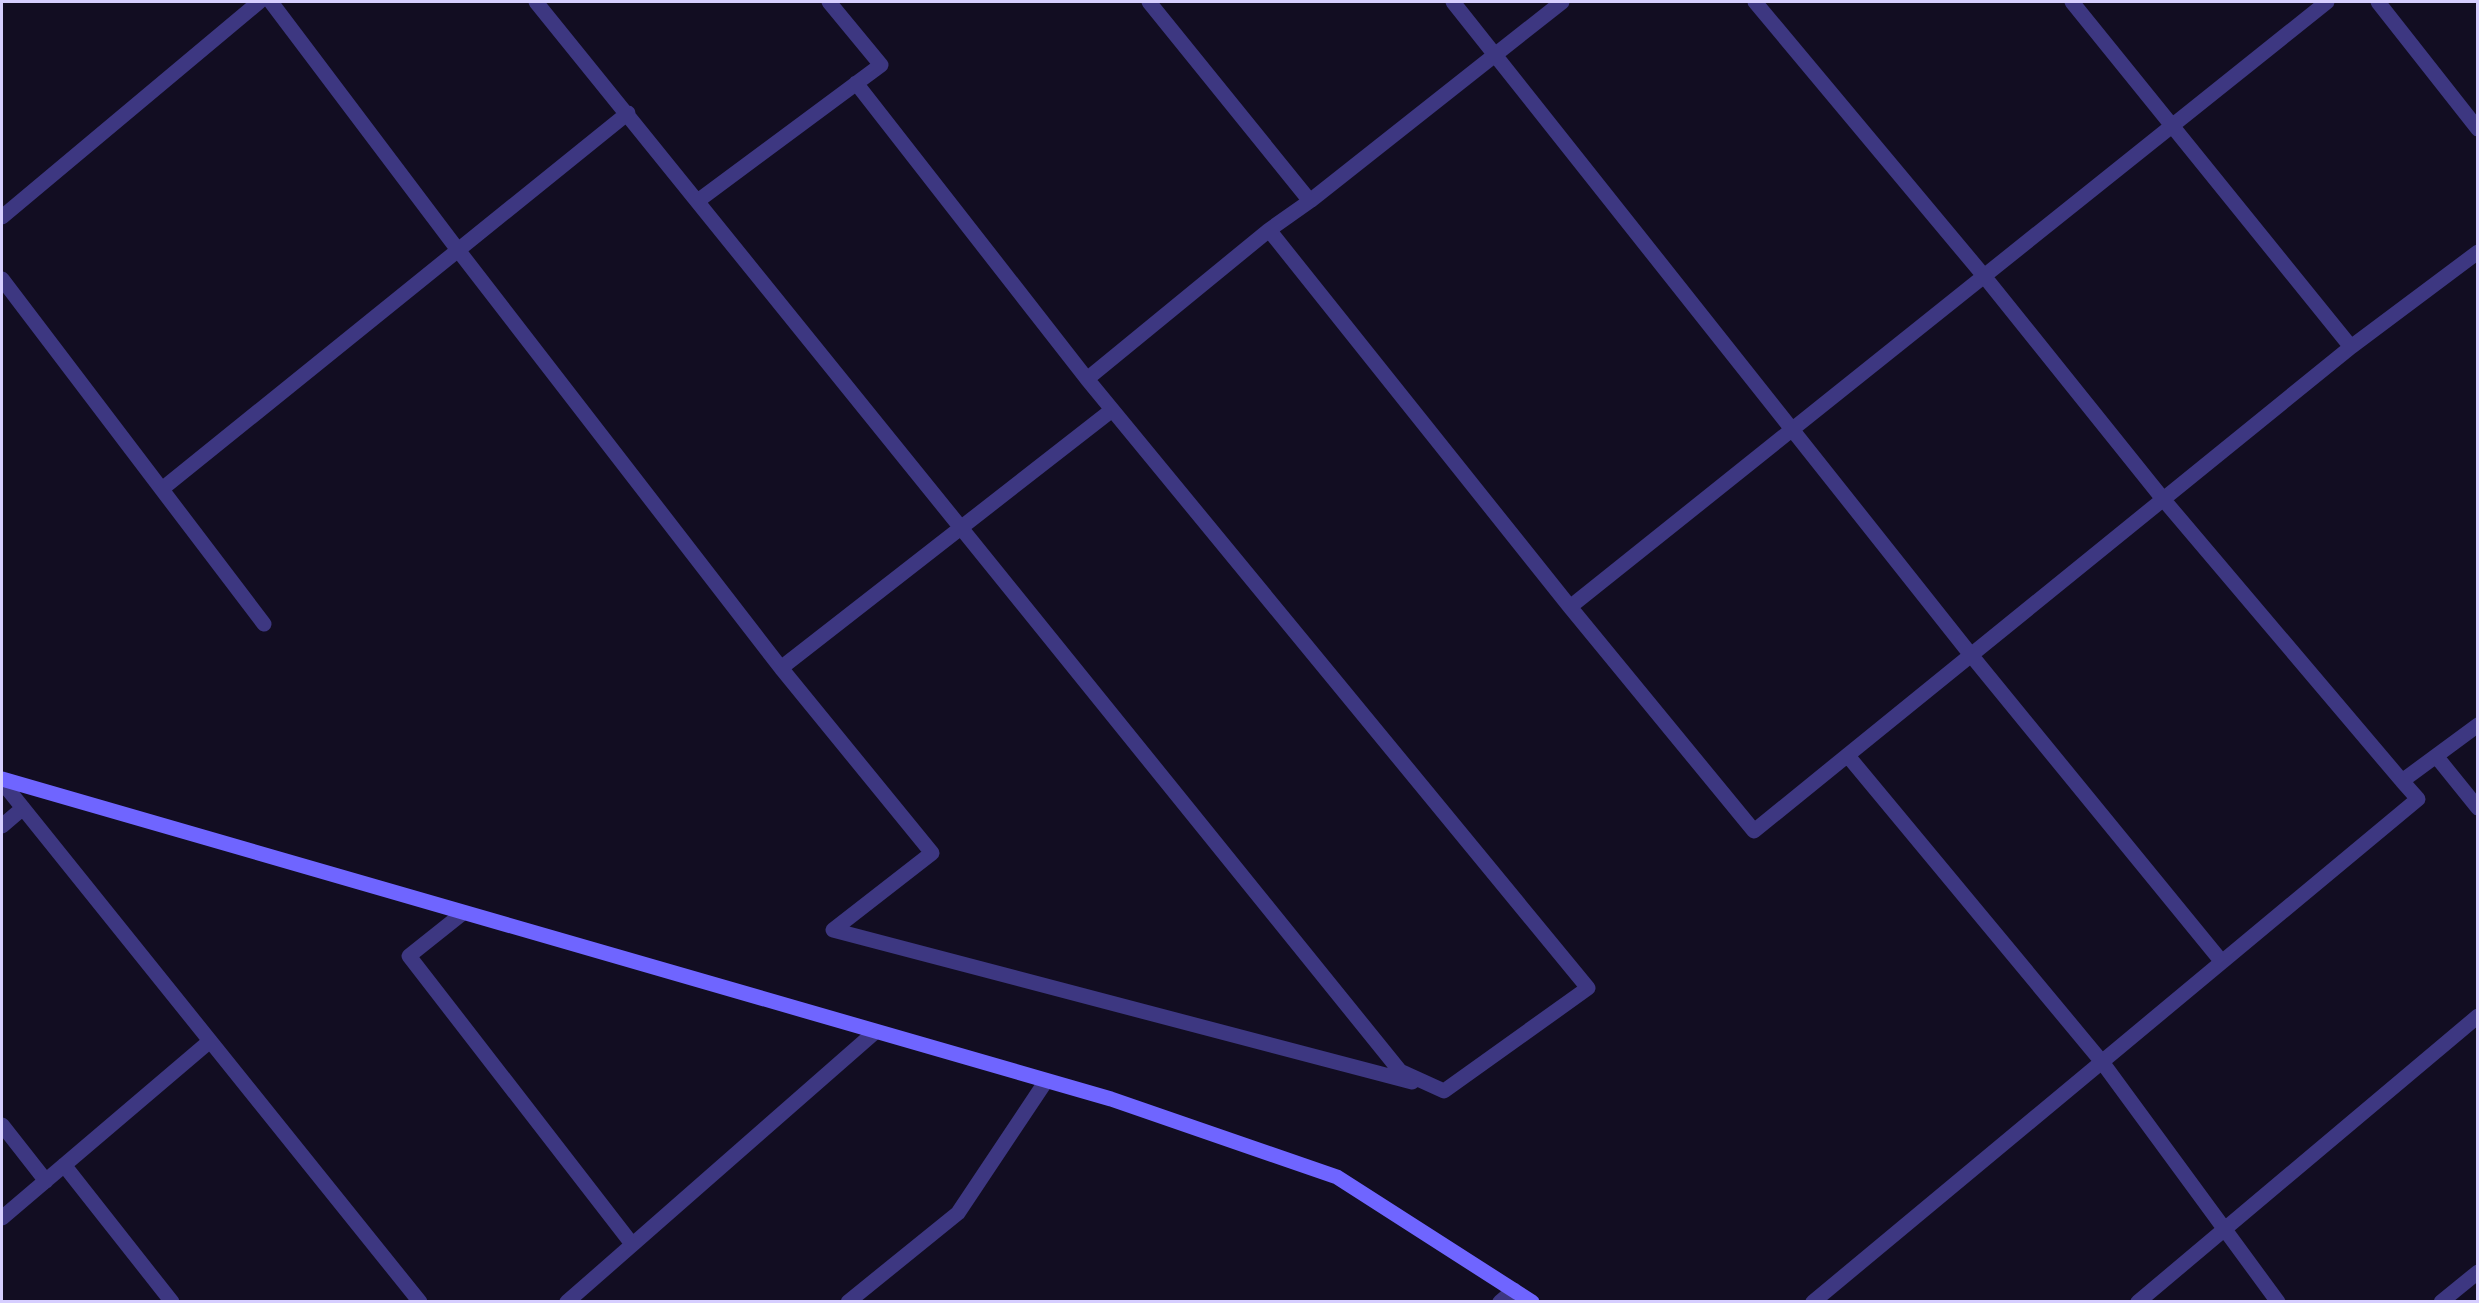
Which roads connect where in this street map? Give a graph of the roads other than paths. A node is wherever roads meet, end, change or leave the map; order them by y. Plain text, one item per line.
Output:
1 (259, 2) edge
2 (270, 2) edge
3 (536, 2) edge
4 (829, 2) edge
5 (1453, 2) edge
6 (1562, 2) edge
7 (1755, 2) edge
8 (2072, 2) edge
9 (2327, 2) edge
10 (2378, 2) edge
11 (1158, 5) edge
12 (1496, 54) junction
13 (856, 83) junction
14 (628, 113) junction
15 (2172, 126) junction
16 (2478, 129) edge
17 (699, 200) junction
18 (1310, 201) junction
19 (2, 217) edge
20 (1269, 230) junction
21 (458, 250) junction
22 (2478, 252) edge
23 (1984, 276) junction
24 (2, 279) edge
25 (2351, 346) junction
26 (1087, 379) junction
27 (1112, 410) junction
28 (1792, 428) junction
29 (162, 489) junction
30 (2163, 499) junction
31 (962, 528) junction
32 (1570, 607) junction
33 (264, 624) dead end
34 (1971, 656) junction
35 (781, 668) junction
36 (2478, 725) edge
37 (1848, 756) junction
38 (2436, 756) junction
39 (2, 781) edge
40 (2402, 782) junction
41 (22, 808) junction
42 (2478, 808) edge
43 (2, 826) edge
44 (463, 913) junction
45 (2222, 962) junction
46 (2478, 1016) edge
47 (875, 1032) junction
48 (210, 1041) junction
49 (2102, 1062) junction
50 (1046, 1081) junction
51 (1444, 1091) junction
52 (2, 1125) edge
53 (64, 1165) junction
54 (45, 1181) junction
55 (2, 1218) edge
56 (2225, 1228) junction
57 (632, 1244) junction
58 (2478, 1272) edge
59 (1514, 1290) junction
60 (172, 1302) edge
61 (420, 1302) edge
62 (567, 1302) edge
63 (848, 1302) edge
64 (1500, 1302) edge
65 (1532, 1302) edge
66 (1813, 1302) edge
67 (2138, 1302) edge
68 (2278, 1302) edge
69 (2441, 1302) edge

1 - 19 street
2 - 21 street
3 - 14 street
4 - 13 street
5 - 12 street
6 - 12 street
7 - 23 street
8 - 15 street
9 - 15 street
10 - 16 street
11 - 18 street
12 - 18 street
12 - 28 street
13 - 17 street
13 - 26 street
14 - 17 street
14 - 21 street
15 - 23 street
15 - 25 street
17 - 31 street
18 - 20 street
20 - 26 street
20 - 32 street
21 - 29 street
21 - 35 street
22 - 25 street
23 - 28 street
23 - 30 street
24 - 29 street
25 - 30 street
26 - 27 street
27 - 31 street
27 - 51 street
28 - 32 street
28 - 34 street
29 - 33 street
30 - 34 street
30 - 40 street
31 - 35 street
31 - 51 street
32 - 37 street
34 - 37 street
34 - 45 street
35 - 51 street
36 - 38 street
37 - 49 street
38 - 40 street
38 - 42 street
39 - 41 street
39 - 44 street
40 - 45 street
41 - 43 street
41 - 48 street
44 - 47 street
44 - 57 street
45 - 49 street
46 - 56 street
47 - 50 street
47 - 57 street
48 - 53 street
48 - 61 street
49 - 56 street
49 - 66 street
50 - 59 street
50 - 63 street
52 - 54 street
53 - 54 street
53 - 60 street
54 - 55 street
56 - 67 street
56 - 68 street
57 - 62 street
58 - 69 street
59 - 64 street
59 - 65 street

